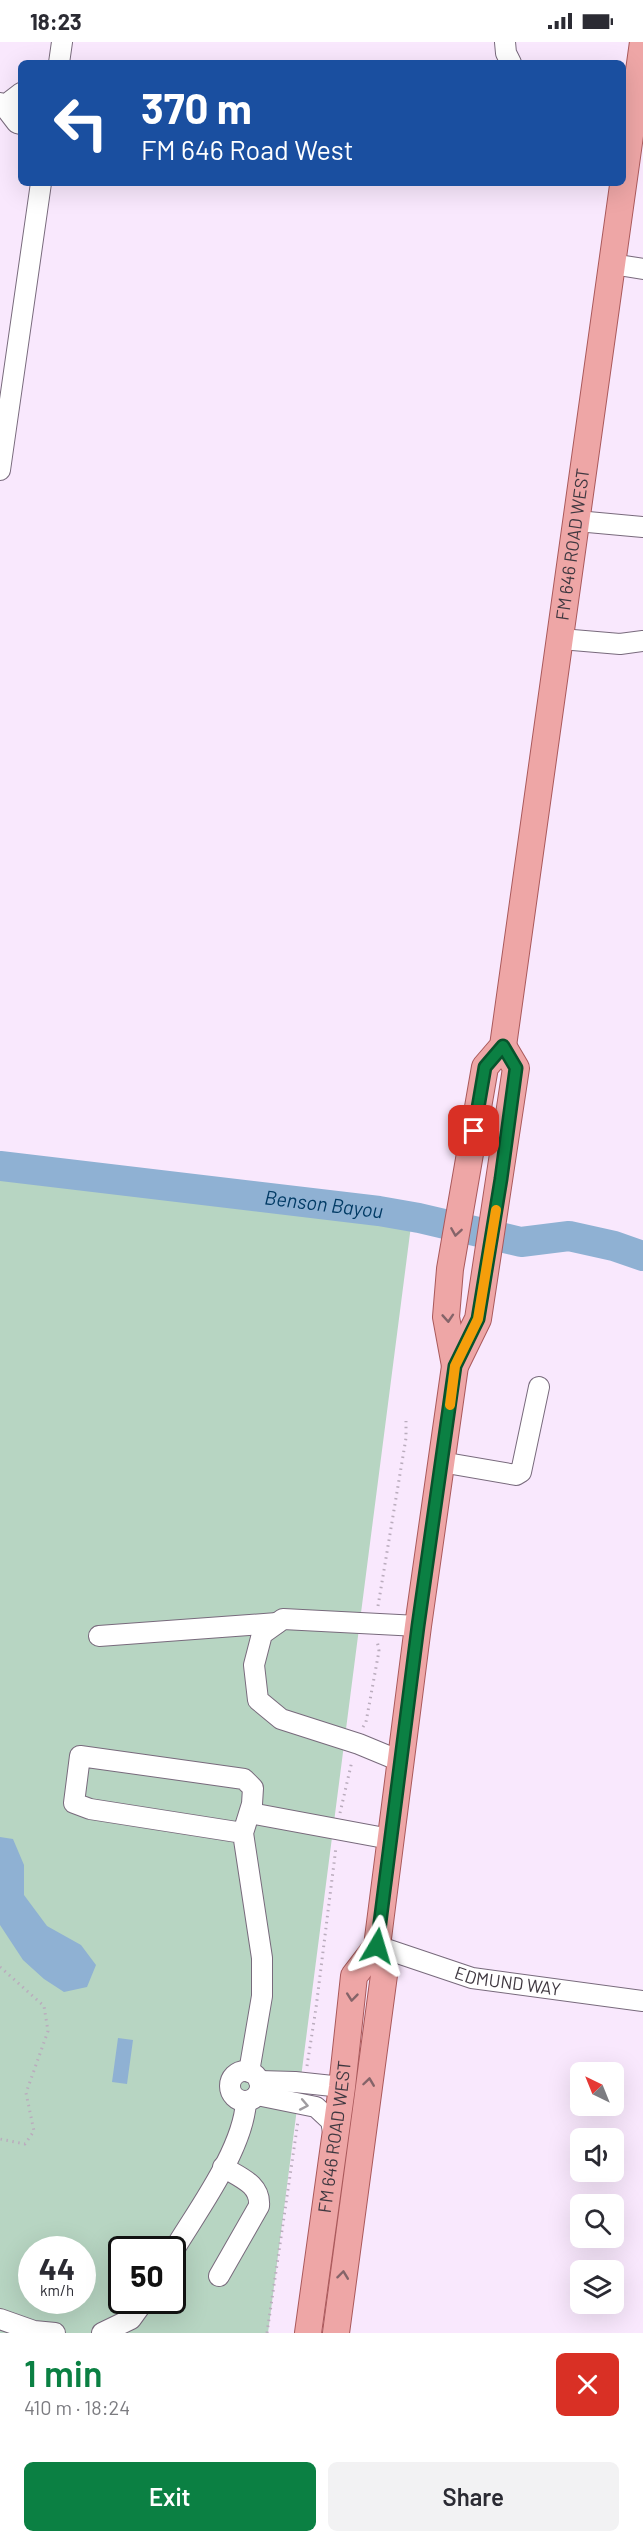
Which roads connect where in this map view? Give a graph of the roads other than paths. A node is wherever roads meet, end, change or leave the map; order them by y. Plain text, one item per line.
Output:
1 (62, 42) edge
2 (505, 42) edge
3 (643, 42) edge
4 (59, 60) edge
5 (509, 60) edge
6 (18, 95) edge
7 (628, 103) edge
8 (2, 105) edge
9 (18, 123) edge
10 (626, 140) edge
11 (41, 186) edge
12 (622, 186) edge
13 (612, 264) junction
14 (643, 269) edge
15 (0, 470) edge
16 (577, 521) junction
17 (643, 527) edge
18 (561, 639) junction
19 (643, 641) edge
20 (503, 1046) junction
21 (455, 1366) junction
22 (539, 1387) dead end
23 (441, 1462) junction
24 (278, 1623) junction
25 (418, 1626) junction
26 (99, 1636) dead end
27 (400, 1761) junction
28 (250, 1813) junction
29 (243, 1833) junction
30 (390, 1839) junction
31 (377, 1946) junction
32 (643, 2001) edge
33 (253, 2088) junction
34 (342, 2088) junction
35 (334, 2137) junction
36 (223, 2167) junction
37 (352, 2196) junction
38 (182, 2236) edge
39 (219, 2276) dead end
40 (135, 2314) edge
41 (0, 2319) edge
42 (55, 2333) edge
43 (102, 2333) edge
44 (308, 2333) edge
45 (336, 2333) edge

1 - 4 street
2 - 5 street
3 - 7 main road, FM 646 ROAD WEST
6 - 8 street
7 - 10 main road, FM 646 ROAD WEST
8 - 9 street
11 - 15 street
12 - 13 main road, FM 646 ROAD WEST
13 - 14 street
13 - 16 main road, FM 646 ROAD WEST
16 - 17 street
16 - 18 main road, FM 646 ROAD WEST
18 - 19 street
18 - 20 main road, FM 646 ROAD WEST
20 -> 21 main road, FM 646 ROAD WEST
20 - 21 main road, FM 646 ROAD WEST
21 - 23 main road, FM 646 ROAD WEST
22 - 23 street
23 - 25 main road, FM 646 ROAD WEST
24 - 25 street
24 - 26 street
24 - 27 street
25 - 27 main road, FM 646 ROAD WEST
27 - 30 main road, FM 646 ROAD WEST
28 - 29 street
28 - 29 street
28 - 30 street
29 - 33 street
30 - 31 main road, FM 646 ROAD WEST
31 - 32 street, EDMUND WAY
31 -> 34 main road, FM 646 ROAD WEST
37 -> 31 main road, FM 646 ROAD WEST
33 - 34 street
33 -> 35 street
33 - 36 street
34 - 35 main road, FM 646 ROAD WEST
34 - 37 main road
35 - 44 main road, FM 646 ROAD WEST
36 - 38 street
36 - 39 street
45 -> 37 main road, FM 646 ROAD WEST
40 - 43 street
41 - 42 street

